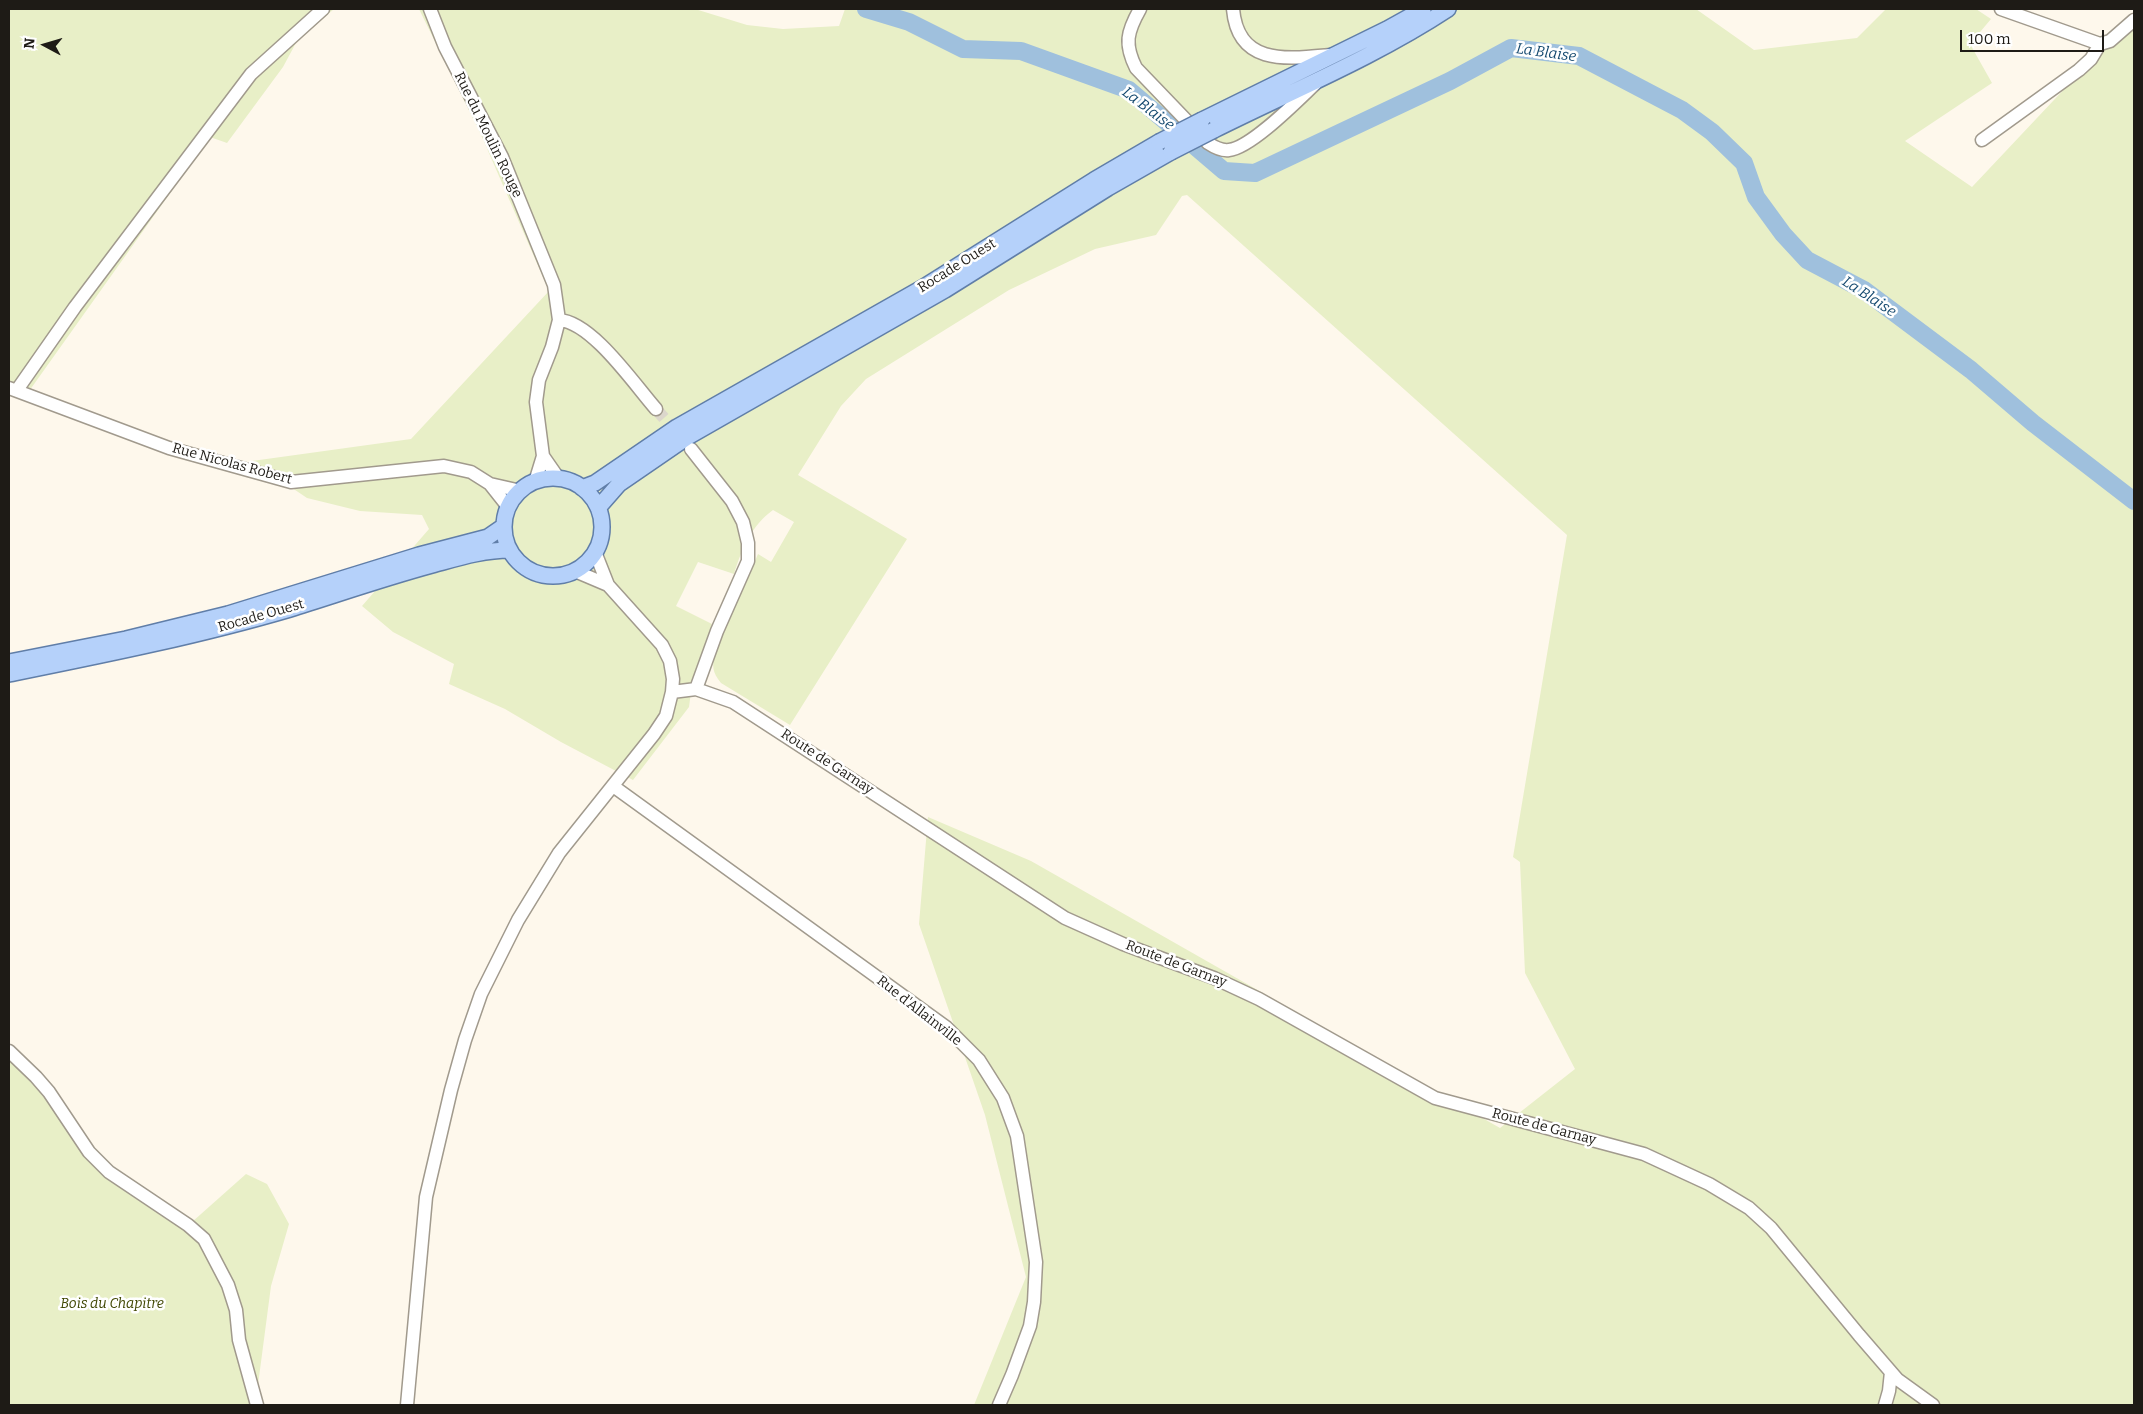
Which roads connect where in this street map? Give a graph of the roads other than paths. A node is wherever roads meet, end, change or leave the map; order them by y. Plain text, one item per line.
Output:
1 (323, 9) edge
2 (430, 9) edge
3 (1140, 9) edge
4 (1233, 9) edge
5 (1423, 9) edge
6 (1448, 9) edge
7 (2001, 9) edge
8 (2134, 20) edge
9 (2100, 44) junction
10 (1337, 54) junction
11 (1326, 75) junction
12 (1208, 125) junction
13 (1982, 140) dead end
14 (1165, 147) junction
15 (559, 320) junction
16 (13, 389) edge
17 (656, 409) tunnel mouth
18 (691, 449) dead end
19 (543, 456) junction
20 (559, 479) junction
21 (535, 482) junction
22 (490, 484) junction
23 (582, 488) junction
24 (521, 491) junction
25 (509, 508) junction
26 (598, 508) junction
27 (504, 526) junction
28 (510, 550) junction
29 (595, 552) junction
30 (575, 571) junction
31 (608, 585) junction
32 (9, 662) edge
33 (9, 674) edge
34 (696, 689) junction
35 (672, 692) junction
36 (613, 786) junction
37 (9, 1051) edge
38 (1891, 1372) junction
39 (257, 1405) edge
40 (407, 1405) edge
41 (999, 1405) edge
42 (1885, 1405) edge
43 (1933, 1405) edge

1 - 16 street
2 - 15 street, Rue du Moulin Rouge
3 - 11 street
4 - 10 street
5 - 10 main road, Rocade Ouest
6 - 11 main road, Rocade Ouest
7 - 9 street
8 - 9 street
9 - 13 street
10 - 12 main road, Rocade Ouest
11 - 12 main road, Rocade Ouest
12 - 14 main road, Rocade Ouest, bridge
14 - 23 main road, Rocade Ouest
14 - 26 main road, Rocade Ouest
15 - 17 street
15 - 19 street, Rue du Moulin Rouge
16 - 22 street, Rue Nicolas Robert
18 - 34 street
19 - 20 street, Rue du Moulin Rouge
19 - 21 street, Rue du Moulin Rouge
20 - 21 main road
20 - 23 main road
21 - 24 main road
22 - 24 street, Rue Nicolas Robert
22 - 25 street, Rue Nicolas Robert
23 - 26 main road
24 - 25 main road
25 - 27 main road
26 - 29 main road
27 - 28 main road
27 - 32 main road, Rocade Ouest
28 - 30 main road
28 - 33 main road, Rocade Ouest
29 - 30 main road
29 - 31 street
30 - 31 street
31 - 35 street
34 - 35 street, Route de Garnay
34 - 38 street, Route de Garnay
35 - 36 street
36 - 40 street
36 - 41 street, Rue d'Allainville
37 - 39 street
38 - 42 street
38 - 43 street, Route de Garnay

